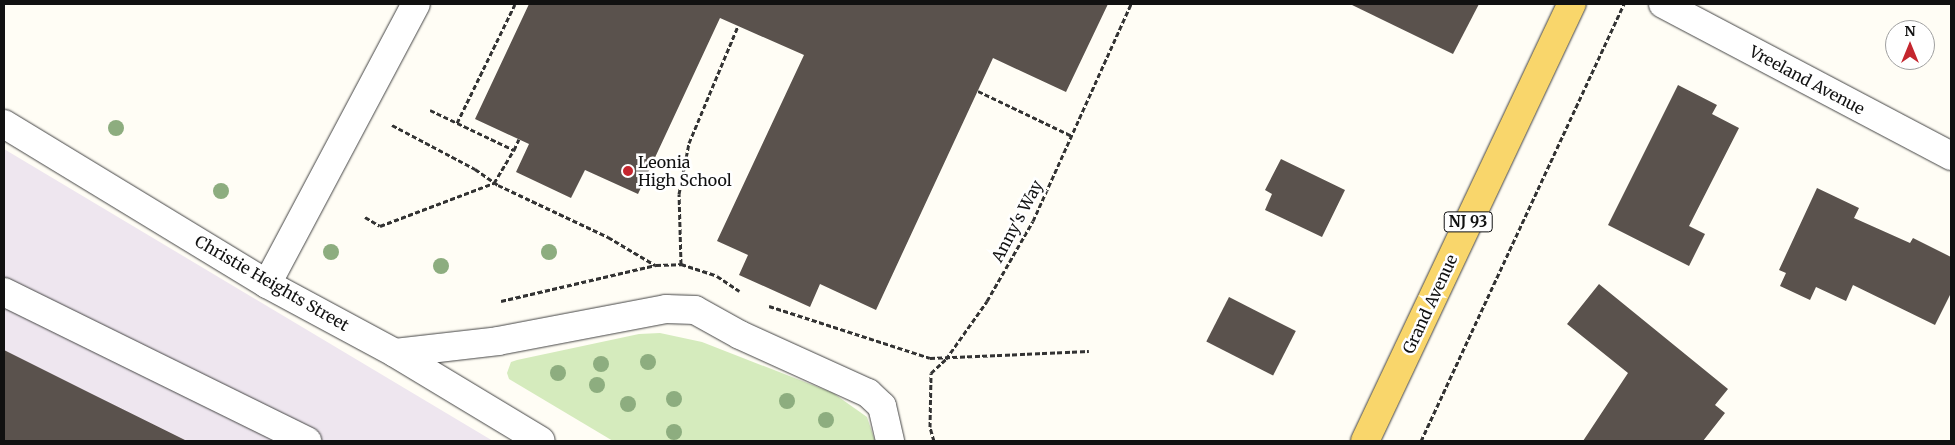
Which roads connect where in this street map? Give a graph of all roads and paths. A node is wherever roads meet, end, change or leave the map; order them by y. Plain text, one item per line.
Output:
1 (416, 4) edge
2 (515, 4) edge
3 (1131, 4) edge
4 (1572, 4) edge
5 (1624, 4) edge
6 (1663, 4) edge
7 (738, 26) dead end
8 (978, 91) dead end
9 (360, 110) junction
10 (430, 110) dead end
11 (457, 123) junction
12 (4, 124) edge
13 (1072, 136) junction
14 (519, 139) dead end
15 (514, 150) junction
16 (1951, 156) edge
17 (494, 183) junction
18 (365, 216) dead end
19 (681, 264) dead end
20 (656, 265) dead end
21 (267, 284) junction
22 (4, 292) edge
23 (395, 352) junction
24 (307, 441) edge
25 (541, 441) edge
26 (890, 441) edge
27 (934, 441) edge
28 (1365, 441) edge
29 (1421, 441) edge

1 - 9 street
2 - 11 path
3 - 13 path, Anny's Way
4 - 28 main road, Grand Avenue / NJ 93
5 - 29 path
6 - 16 street, Vreeland Avenue
7 - 19 path
8 - 13 path
9 - 17 path
9 - 21 street
10 - 11 path
11 - 15 path
12 - 21 street, Christie Heights Street
13 - 27 path, Anny's Way
14 - 15 path
15 - 17 path
17 - 18 path
17 - 20 path
21 - 23 street, Christie Heights Street
22 - 24 street
23 - 25 street, Christie Heights Street
23 - 26 street

